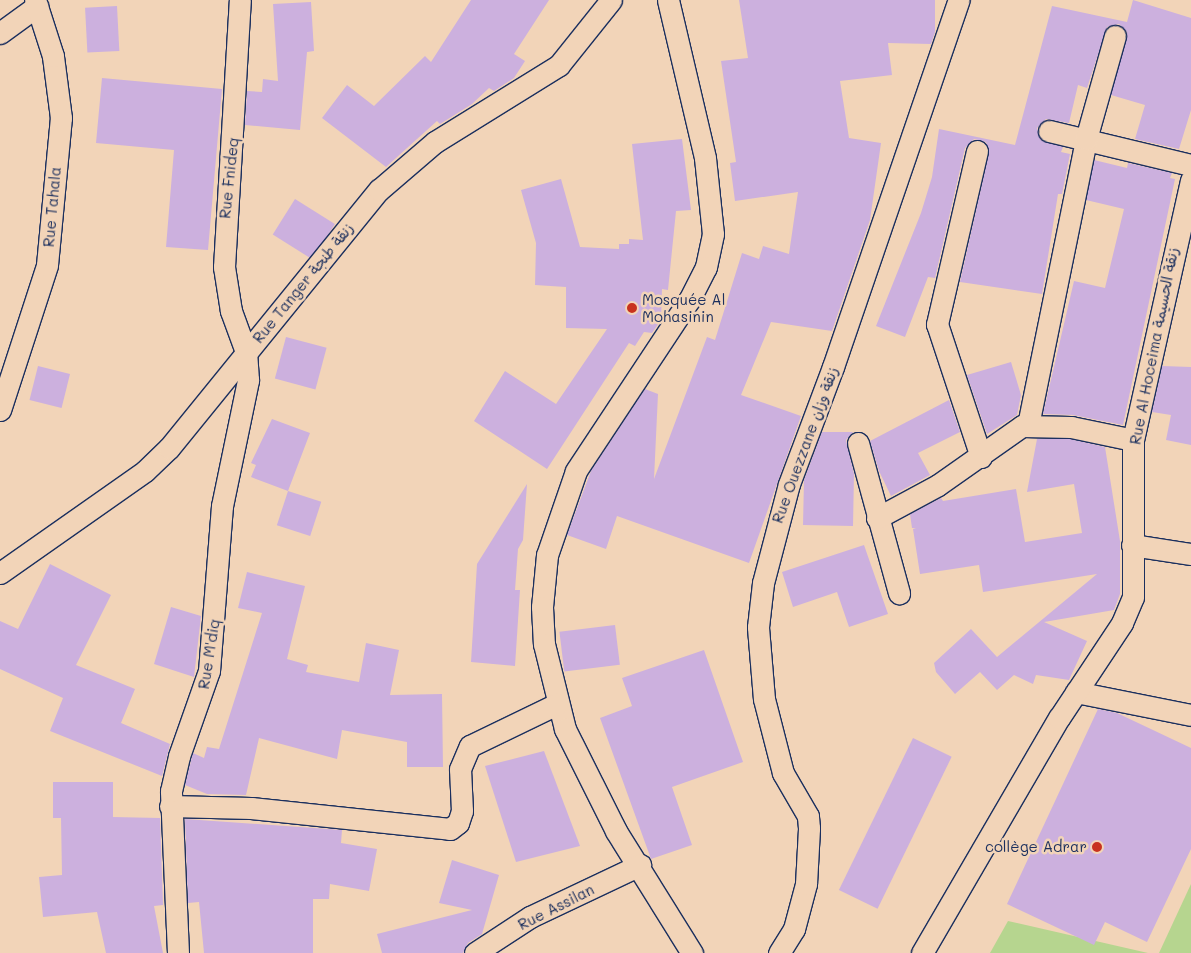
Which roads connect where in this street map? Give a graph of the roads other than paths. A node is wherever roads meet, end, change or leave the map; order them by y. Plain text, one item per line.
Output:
1 (240, 0) edge
2 (611, 0) edge
3 (668, 0) edge
4 (959, 0) edge
5 (36, 3) edge
6 (0, 33) edge
7 (1115, 36) dead end
8 (1049, 131) dead end
9 (1086, 139) junction
10 (977, 151) dead end
11 (1191, 165) edge
12 (1191, 180) edge
13 (246, 352) junction
14 (0, 410) edge
15 (1028, 425) junction
16 (1133, 440) junction
17 (858, 443) dead end
18 (981, 457) junction
19 (877, 518) junction
20 (1132, 545) junction
21 (1191, 554) edge
22 (0, 573) edge
23 (899, 593) dead end
24 (1076, 692) junction
25 (557, 704) junction
26 (1191, 715) edge
27 (170, 806) junction
28 (640, 865) junction
29 (178, 953) edge
30 (474, 953) edge
31 (692, 953) edge
32 (779, 953) edge
33 (922, 953) edge

1 - 13 street, Rue Fnideq
2 - 13 street, Rue Tanger زنقة طنجة
3 - 25 street
4 - 32 street, Rue Ouezzane زنقة وزان
5 - 6 street
5 - 14 street, Rue Tahala
7 - 9 street
8 - 9 street
9 - 11 street
9 - 15 street
10 - 18 street
12 - 16 street, Rue Al Hoceima زنقة الحسيمة
13 - 22 street, Rue Tanger زنقة طنجة
13 - 27 street, Rue M'diq
15 - 16 street
15 - 18 street
16 - 20 street, Rue Al Hoceima زنقة الحسيمة
17 - 19 street
18 - 19 street
19 - 23 street
20 - 21 street
20 - 24 street, Rue Al Hoceima زنقة الحسيمة
24 - 26 street
24 - 33 street, Rue Al Hoceima زنقة الحسيمة
25 - 27 street
25 - 28 street
27 - 29 street, Rue M'diq
28 - 30 street, Rue Assilan
28 - 31 street

